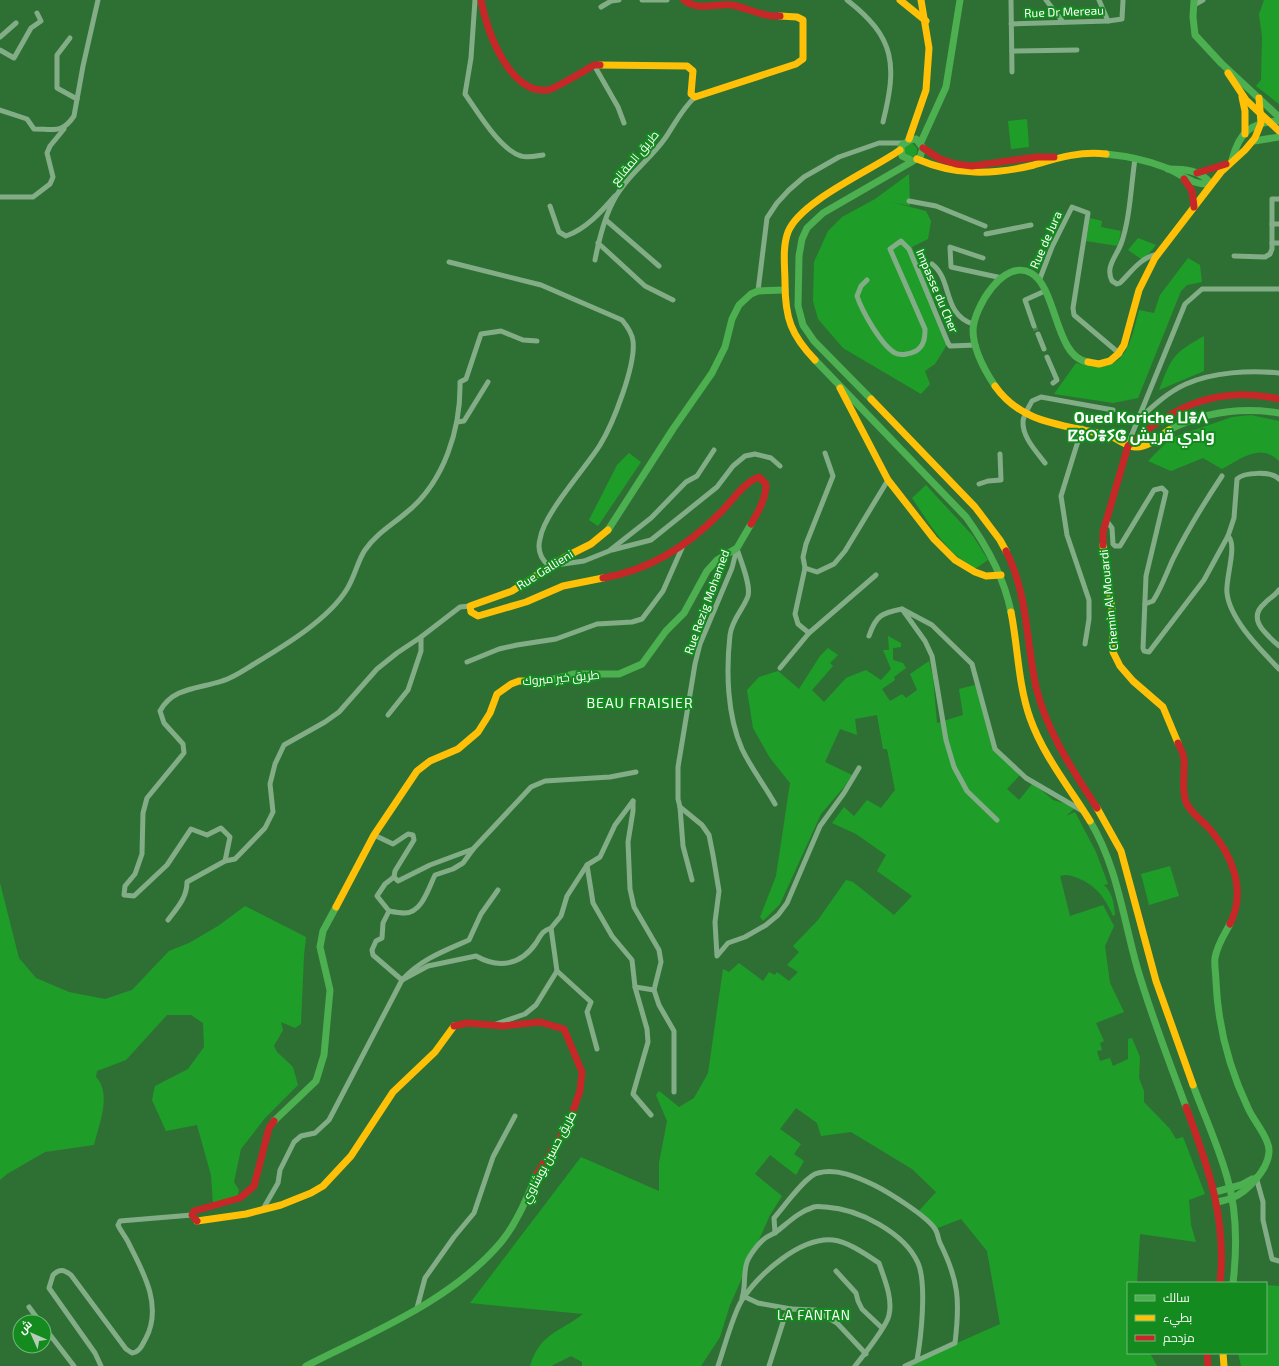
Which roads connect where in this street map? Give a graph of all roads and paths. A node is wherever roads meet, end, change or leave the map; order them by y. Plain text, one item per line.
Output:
1 (98, 0) edge
2 (475, 0) edge
3 (481, 0) edge
4 (619, 0) edge
5 (642, 0) edge
6 (667, 0) edge
7 (684, 0) edge
8 (847, 0) edge
9 (900, 0) edge
10 (922, 0) edge
11 (960, 0) edge
12 (1011, 0) edge
13 (1046, 0) edge
14 (1099, 0) edge
15 (1123, 0) edge
16 (1203, 0) edge
17 (1194, 3) edge
18 (601, 7) dead end
19 (37, 13) dead end
20 (926, 21) junction
21 (1108, 21) junction
22 (1063, 22) junction
23 (16, 23) dead end
24 (1011, 24) junction
25 (0, 38) edge
26 (70, 38) dead end
27 (0, 50) edge
28 (1077, 50) dead end
29 (1012, 51) junction
30 (1221, 63) junction
31 (594, 65) junction
32 (1012, 72) dead end
33 (1240, 91) junction
34 (696, 97) junction
35 (1259, 98) junction
36 (77, 99) junction
37 (0, 110) edge
38 (1279, 118) edge
39 (1263, 119) junction
40 (1279, 121) edge
41 (882, 122) dead end
42 (69, 123) junction
43 (624, 124) dead end
44 (1279, 131) edge
45 (1245, 134) junction
46 (1279, 137) edge
47 (907, 141) junction
48 (1254, 141) junction
49 (922, 145) junction
50 (900, 150) junction
51 (543, 155) dead end
52 (1058, 157) junction
53 (1135, 159) junction
54 (914, 160) junction
55 (1230, 162) junction
56 (1167, 169) junction
57 (1197, 173) junction
58 (1183, 177) junction
59 (1211, 184) junction
60 (620, 191) junction
61 (0, 197) edge
62 (1279, 199) edge
63 (909, 201) dead end
64 (550, 206) dead end
65 (1194, 208) junction
66 (607, 221) junction
67 (1272, 224) junction
68 (1279, 224) edge
69 (1031, 225) dead end
70 (985, 226) dead end
71 (986, 234) dead end
72 (1279, 242) edge
73 (598, 243) junction
74 (1272, 243) junction
75 (1158, 254) junction
76 (1234, 256) dead end
77 (983, 258) dead end
78 (595, 260) dead end
79 (449, 262) dead end
80 (932, 264) dead end
81 (659, 266) dead end
82 (1002, 278) junction
83 (868, 280) dead end
84 (1039, 281) junction
85 (1279, 288) edge
86 (785, 290) junction
87 (758, 291) junction
88 (1045, 291) junction
89 (673, 300) dead end
90 (974, 324) junction
91 (1034, 326) tunnel mouth
92 (1038, 334) tunnel mouth
93 (537, 342) dead end
94 (976, 345) junction
95 (1044, 349) dead end
96 (1120, 354) junction
97 (1047, 357) dead end
98 (1279, 372) edge
99 (488, 382) dead end
100 (1053, 383) dead end
101 (838, 384) junction
102 (1279, 399) edge
103 (1113, 410) dead end
104 (1279, 413) edge
105 (1026, 414) junction
106 (1137, 421) junction
107 (457, 422) junction
108 (1082, 428) junction
109 (1128, 446) junction
110 (714, 450) dead end
111 (825, 453) dead end
112 (1000, 454) dead end
113 (1044, 463) dead end
114 (780, 466) dead end
115 (1222, 476) dead end
116 (1279, 479) edge
117 (888, 480) junction
118 (979, 484) dead end
119 (1106, 520) junction
120 (1228, 536) junction
121 (682, 547) junction
122 (737, 548) junction
123 (609, 551) junction
124 (549, 566) junction
125 (805, 568) junction
126 (876, 575) dead end
127 (1001, 575) junction
128 (1279, 590) edge
129 (1145, 604) junction
130 (470, 606) junction
131 (902, 609) junction
132 (809, 633) junction
133 (869, 636) dead end
134 (421, 637) junction
135 (1084, 644) dead end
136 (1279, 646) edge
137 (467, 662) dead end
138 (780, 668) dead end
139 (1279, 669) edge
140 (388, 715) dead end
141 (859, 768) dead end
142 (636, 772) dead end
143 (775, 804) dead end
144 (680, 807) junction
145 (1084, 812) junction
146 (997, 820) dead end
147 (374, 835) junction
148 (474, 848) junction
149 (225, 861) junction
150 (587, 865) junction
151 (396, 879) junction
152 (692, 880) dead end
153 (498, 890) dead end
154 (389, 911) junction
155 (168, 920) dead end
156 (551, 928) junction
157 (557, 971) junction
158 (402, 980) junction
159 (635, 987) junction
160 (654, 990) junction
161 (492, 1026) junction
162 (597, 1049) dead end
163 (674, 1092) dead end
164 (651, 1115) dead end
165 (515, 1116) dead end
166 (1228, 1176) junction
167 (1256, 1177) junction
168 (1211, 1178) junction
169 (1230, 1188) junction
170 (1215, 1192) junction
171 (1232, 1198) junction
172 (1217, 1202) junction
173 (263, 1209) junction
174 (192, 1215) junction
175 (775, 1234) junction
176 (1279, 1261) edge
177 (836, 1271) dead end
178 (1220, 1282) edge
179 (1233, 1282) edge
180 (743, 1297) junction
181 (29, 1307) dead end
182 (417, 1308) junction
183 (791, 1309) junction
184 (34, 1314) edge
185 (882, 1328) junction
186 (52, 1337) edge
187 (866, 1354) junction
188 (1207, 1354) edge
189 (1223, 1354) edge
190 (917, 1360) junction
191 (74, 1366) edge
192 (101, 1366) edge
193 (306, 1366) edge
194 (718, 1366) edge
195 (769, 1366) edge
196 (855, 1366) edge
197 (904, 1366) edge
198 (1208, 1366) edge
199 (1224, 1366) edge

1 - 36 street
2 - 51 street
3 - 31 main road
4 - 18 street
5 - 6 street
7 - 34 main road
8 - 41 street
9 - 20 main road
10 - 20 main road
11 - 49 main road
12 - 24 street
13 - 22 street
14 - 21 street
15 - 21 street, Rue Dr Mereau
16 - 17 street
17 - 30 main road
19 - 27 street
20 - 47 main road
21 - 22 street, Rue Dr Mereau
22 - 24 street, Rue Dr Mereau
23 - 25 street
24 - 29 street
26 - 36 street
28 - 29 street
29 - 32 street
30 - 33 main road
30 - 35 main road
31 - 34 main road
31 - 43 street
33 - 39 main road
33 - 45 main road
34 - 60 street, طريق المقالع
35 - 38 main road
35 - 39 main road
36 - 42 street
37 - 42 street
39 - 40 main road
39 - 44 main road
39 - 45 main road
39 - 48 main road
42 - 61 street
45 - 55 main road
46 - 48 main road
47 - 49 main road
47 - 50 main road
47 - 87 street
48 - 55 main road
49 - 52 main road
49 - 54 main road
50 - 54 main road
50 - 86 main road
52 - 53 main road
52 - 54 main road
53 - 56 main road
53 - 75 street
54 - 166 main road
55 - 57 main road
55 - 59 main road
56 - 57 main road
56 - 58 main road
57 - 59 main road
58 - 59 main road
58 - 65 main road
59 - 65 main road
60 - 64 street
60 - 66 street, طريق المقالع
62 - 67 street
63 - 70 street
65 - 75 main road
66 - 73 street, طريق المقالع
66 - 81 street
67 - 68 street
67 - 74 street
69 - 71 street
72 - 74 street
73 - 78 street, طريق المقالع
73 - 89 street
74 - 76 street
75 - 96 main road
77 - 82 street
79 - 124 street
80 - 90 street
82 - 84 main road
82 - 90 main road
83 - 94 street, Impasse du Cher
84 - 88 main road
84 - 96 street, Rue de Jura
85 - 106 street
86 - 87 main road
86 - 101 main road
87 - 124 main road, Rue Gallieni
88 - 91 street
88 - 96 main road
90 - 94 main road
92 - 95 street
93 - 107 street
94 - 105 main road
97 - 100 street
98 - 106 street
99 - 107 street
101 - 117 main road
101 - 127 main road
102 - 109 main road
103 - 105 street
104 - 109 main road
105 - 108 main road
105 - 113 street
106 - 109 street
107 - 149 street
108 - 109 main road
108 - 135 street
109 - 119 main road, Chemin Al Mouardi
110 - 123 street
111 - 125 street
112 - 118 street
114 - 123 street
115 - 129 street
116 - 120 street
117 - 125 street
117 - 127 main road
119 - 129 street
119 - 167 main road, Chemin Al Mouardi
120 - 129 street
120 - 139 street
121 - 122 main road, طريق خير مبروك
121 - 130 main road, طريق خير مبروك
121 - 137 street
122 - 143 street
122 - 144 street, Rue Rezig Mohamed
122 - 147 main road, طريق خير مبروك
123 - 124 street
124 - 130 main road, Rue Gallieni
125 - 132 street
126 - 132 street
127 - 145 main road
128 - 136 street
130 - 134 street, Rue Gallieni
131 - 133 street
131 - 145 street
131 - 146 street
132 - 138 street
134 - 140 street
134 - 149 street, Rue Gallieni
141 - 144 street
142 - 148 street
144 - 152 street, Rue Rezig Mohamed
145 - 168 main road
147 - 151 street
147 - 174 main road, طريق خير مبروك
148 - 151 street
148 - 154 street
149 - 155 street
150 - 156 street
150 - 159 street
150 - 160 street
151 - 154 street
153 - 158 street
154 - 158 street
156 - 157 street
156 - 158 street
157 - 161 street
157 - 162 street
158 - 173 street
159 - 160 street
159 - 164 street
160 - 163 street
161 - 173 main road, طريق حسين بوشاوي
161 - 182 main road, طريق حسين بوشاوي
165 - 182 street
166 - 168 main road
166 - 169 main road
167 - 169 main road
167 - 171 main road, Chemin Al Mouardi
167 - 176 street
168 - 170 main road
169 - 170 main road
169 - 171 main road
170 - 172 main road
171 - 172 main road
171 - 179 main road
172 - 178 main road
173 - 174 main road, طريق حسين بوشاوي
174 - 192 street
175 - 180 street
175 - 190 street
175 - 190 street
177 - 185 street
180 - 183 street
180 - 185 street
180 - 194 street
181 - 184 street
182 - 193 main road, طريق حسين بوشاوي
183 - 187 street
183 - 195 street
185 - 187 street
186 - 191 street
187 - 196 street
188 - 198 main road
189 - 199 main road
190 - 197 street

